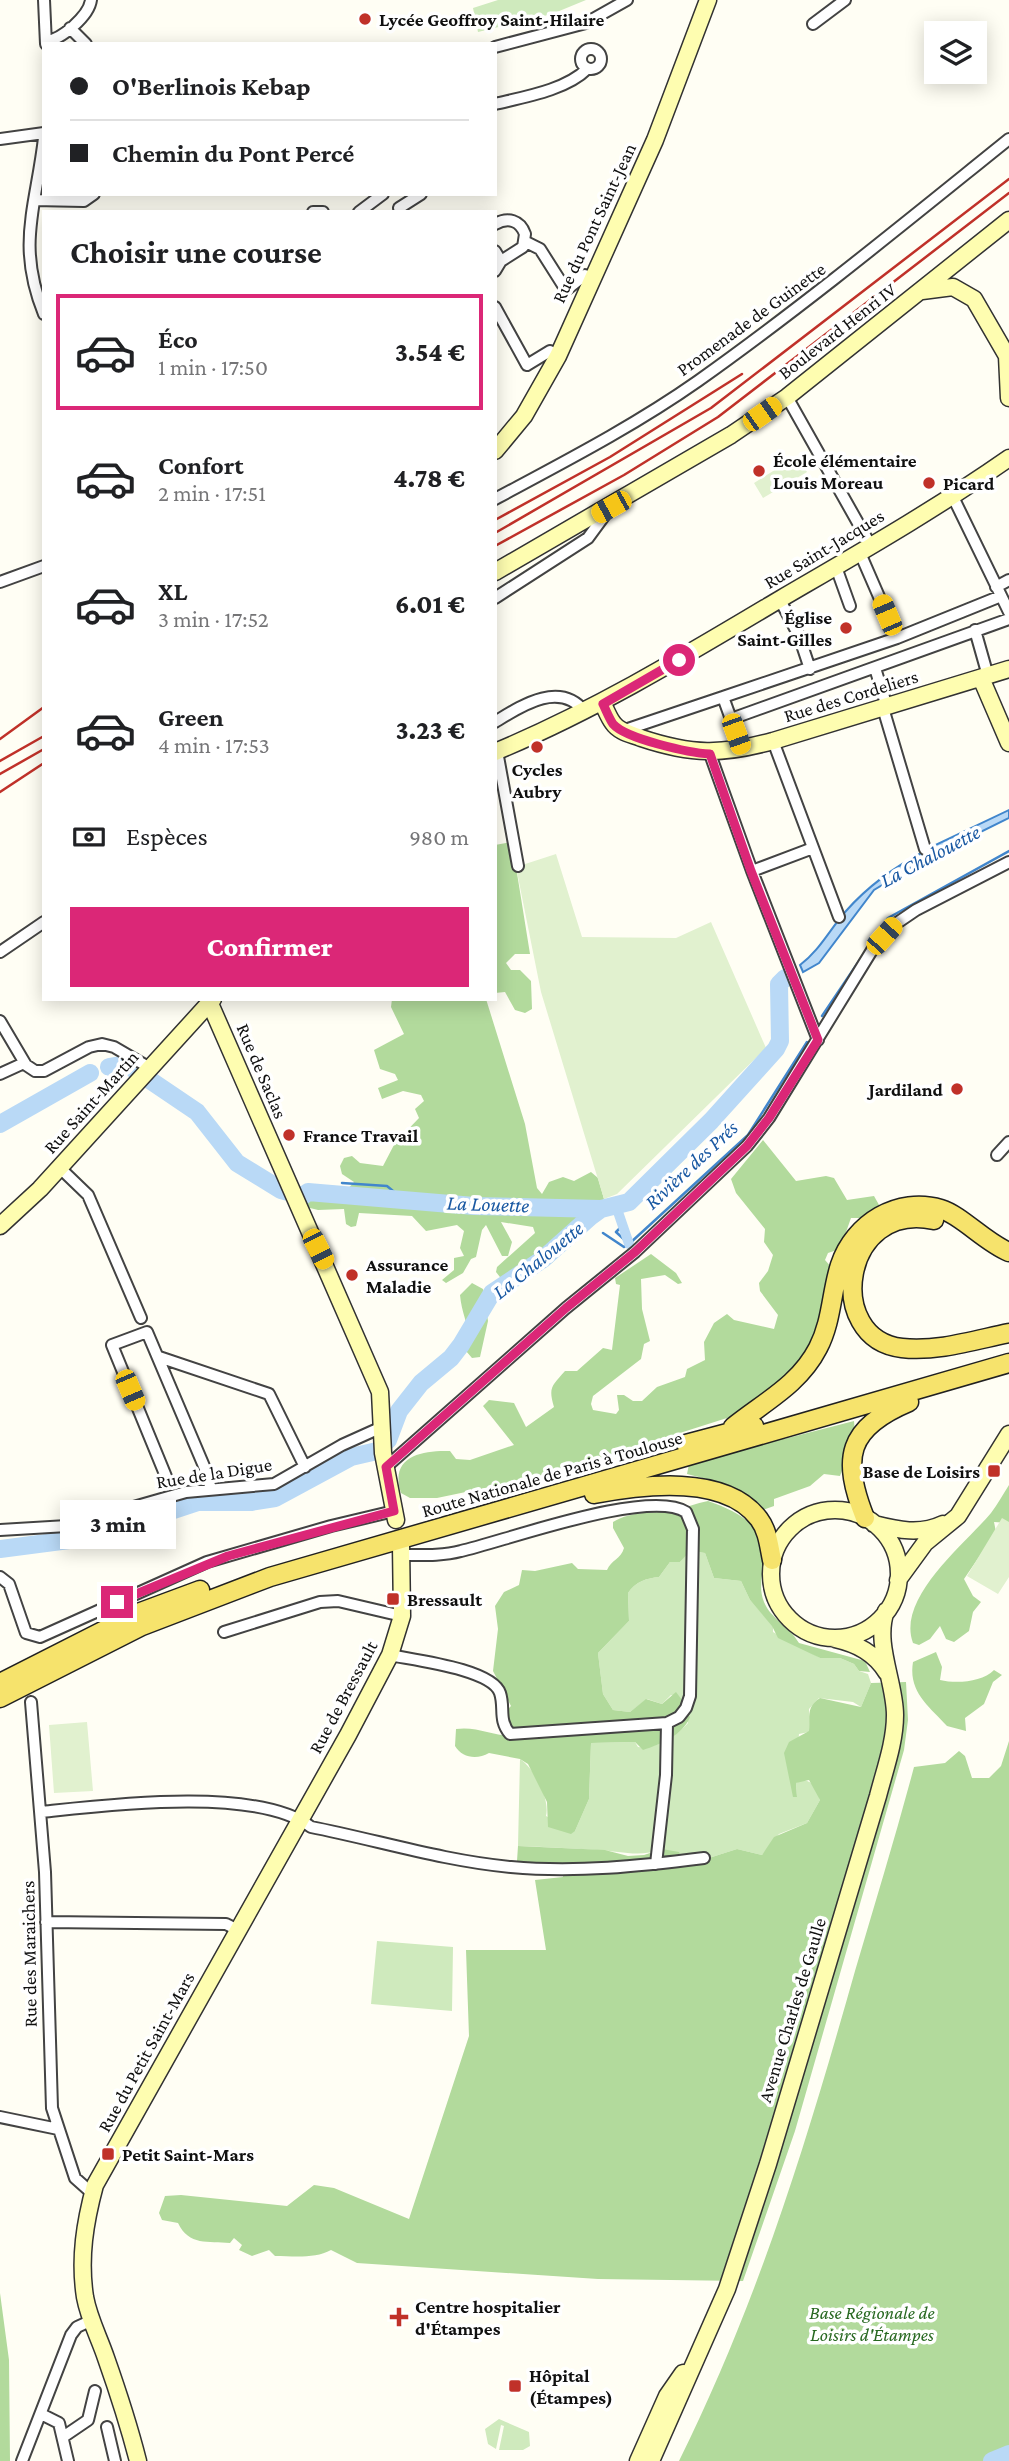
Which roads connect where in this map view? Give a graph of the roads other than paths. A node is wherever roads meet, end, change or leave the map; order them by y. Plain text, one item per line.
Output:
1 (44, 0) edge
2 (91, 0) edge
3 (627, 0) edge
4 (708, 0) edge
5 (845, 0) edge
6 (813, 24) dead end
7 (70, 28) junction
8 (46, 42) edge
9 (84, 42) edge
10 (497, 46) edge
11 (587, 69) dead end
12 (497, 104) edge
13 (42, 136) edge
14 (0, 139) edge
15 (1009, 139) edge
16 (42, 149) edge
17 (91, 196) edge
18 (380, 196) edge
19 (418, 196) edge
20 (34, 200) junction
21 (362, 210) edge
22 (400, 210) edge
23 (1009, 220) edge
24 (497, 223) edge
25 (526, 242) junction
26 (962, 257) junction
27 (497, 261) edge
28 (29, 270) junction
29 (42, 270) edge
30 (594, 279) junction
31 (958, 289) junction
32 (919, 293) junction
33 (42, 308) edge
34 (497, 311) edge
35 (558, 356) junction
36 (787, 397) junction
37 (1009, 398) edge
38 (497, 449) edge
39 (1009, 458) edge
40 (953, 497) junction
41 (497, 498) edge
42 (611, 507) junction
43 (865, 550) junction
44 (42, 567) edge
45 (836, 567) junction
46 (497, 571) edge
47 (1009, 580) edge
48 (0, 582) edge
49 (998, 591) junction
50 (497, 597) edge
51 (780, 600) junction
52 (850, 606) dead end
53 (1009, 612) edge
54 (1009, 619) edge
55 (975, 630) junction
56 (897, 638) junction
57 (875, 668) junction
58 (810, 669) junction
59 (1009, 670) edge
60 (984, 677) junction
61 (723, 697) junction
62 (603, 704) junction
63 (885, 708) junction
64 (584, 712) junction
65 (731, 719) junction
66 (497, 721) edge
67 (622, 731) junction
68 (774, 741) junction
69 (1009, 743) edge
70 (742, 750) junction
71 (497, 751) edge
72 (710, 754) junction
73 (497, 756) edge
74 (813, 848) junction
75 (925, 849) dead end
76 (1009, 862) edge
77 (518, 866) dead end
78 (751, 871) junction
79 (839, 917) dead end
80 (42, 923) edge
81 (0, 952) edge
82 (210, 1001) edge
83 (0, 1021) edge
84 (818, 1040) junction
85 (24, 1063) junction
86 (0, 1073) edge
87 (146, 1073) junction
88 (1009, 1142) edge
89 (997, 1155) dead end
90 (60, 1168) junction
91 (0, 1226) edge
92 (981, 1237) junction
93 (1009, 1252) edge
94 (141, 1318) dead end
95 (1009, 1333) edge
96 (1009, 1351) edge
97 (159, 1357) junction
98 (1009, 1363) edge
99 (935, 1384) junction
100 (726, 1433) junction
101 (1009, 1434) edge
102 (383, 1446) junction
103 (305, 1466) junction
104 (167, 1479) dead end
105 (210, 1488) junction
106 (549, 1497) junction
107 (395, 1516) joint
108 (958, 1516) junction
109 (869, 1521) junction
110 (0, 1530) edge
111 (401, 1550) joint
112 (772, 1560) junction
113 (0, 1577) edge
114 (898, 1580) junction
115 (886, 1611) junction
116 (402, 1616) junction
117 (224, 1632) dead end
118 (828, 1637) junction
119 (390, 1655) junction
120 (890, 1678) junction
121 (0, 1683) edge
122 (0, 1698) edge
123 (31, 1702) dead end
124 (667, 1723) junction
125 (41, 1812) junction
126 (301, 1819) junction
127 (704, 1858) dead end
128 (656, 1864) junction
129 (46, 1922) junction
130 (238, 1930) junction
131 (0, 2117) edge
132 (58, 2129) junction
133 (93, 2194) junction
134 (90, 2321) junction
135 (701, 2348) junction
136 (95, 2391) dead end
137 (41, 2414) junction
138 (107, 2427) dead end
139 (63, 2437) junction
140 (22, 2461) edge
141 (68, 2461) edge
142 (115, 2461) edge
143 (138, 2461) edge
144 (638, 2461) edge
145 (650, 2461) edge

1 - 8 street
2 - 7 street
3 - 10 street
4 - 30 street, Rue du Pont Saint-Jean
5 - 6 street
7 - 8 street
7 - 9 street
11 - 12 street
13 - 14 street
15 - 41 street, Promenade de Guinette
16 - 20 street
17 - 20 street
18 - 21 street
19 - 22 street
20 - 28 street
23 - 26 street, Boulevard Henri IV
24 - 25 street
25 - 27 street
25 - 30 street
26 - 31 street
26 - 32 street, Boulevard Henri IV
28 - 29 street
28 - 33 street
30 - 35 street, Rue du Pont Saint-Jean
31 - 32 street
31 - 37 street
32 - 36 street, Boulevard Henri IV
34 - 35 street
35 - 38 street, Rue du Pont Saint-Jean
36 - 42 street, Boulevard Henri IV
36 - 43 street
39 - 40 street, Rue Saint-Jacques
40 - 43 street, Rue Saint-Jacques
40 - 49 street
42 - 46 street, Boulevard Henri IV
42 - 50 street, Boulevard Henri IV
43 - 45 street, Rue Saint-Jacques
43 - 56 street
44 - 48 street
45 - 51 street, Rue Saint-Jacques
45 - 52 street
47 - 49 street
49 - 53 street
49 - 56 street
51 - 58 street
51 - 62 street, Rue Saint-Jacques
54 - 55 street
55 - 57 street
55 - 60 street
56 - 58 street
57 - 63 street
57 - 65 street
58 - 61 street
59 - 60 street, Rue des Cordeliers
60 - 63 street, Rue des Cordeliers
60 - 69 street
61 - 65 street
61 - 67 street
62 - 64 street, Rue Saint-Jacques
62 - 67 street
63 - 68 street, Rue des Cordeliers
63 - 75 street
64 - 66 street
64 - 71 street, Rue Saint-Jacques
65 - 70 street
67 - 72 street, Rue des Cordeliers
68 - 70 street, Rue des Cordeliers
68 - 74 street
70 - 72 street, Rue des Cordeliers
72 - 78 street
73 - 77 street
74 - 78 street
74 - 79 street
76 - 84 street, Rue de la Digue
78 - 84 street
80 - 81 street
82 - 87 street, Rue Saint-Martin
82 - 102 street, Rue de Saclas
83 - 85 street
84 - 102 street, Rue de la Digue
85 - 86 street
85 - 87 street
87 - 90 street, Rue Saint-Martin
88 - 89 street
90 - 91 street, Rue Saint-Martin
90 - 94 street
92 - 93 main road
92 - 95 main road
92 - 100 main road
96 - 100 main road, Route Nationale de Paris à Toulouse
97 - 103 street
97 - 104 street
97 - 105 street
98 - 99 main road, Route Nationale de Paris à Toulouse
99 - 106 main road, Route Nationale de Paris à Toulouse
99 - 109 main road
100 - 121 main road, Route Nationale de Paris à Toulouse
101 - 108 street
102 - 103 street, Rue de la Digue
102 - 107 street
103 - 105 street, Rue de la Digue
105 - 110 street, Rue de la Digue
106 - 112 main road
106 - 122 main road, Route Nationale de Paris à Toulouse
107 - 113 street
108 - 109 street
108 - 114 street
109 - 112 street
109 - 114 street
111 - 116 street, Rue de Bressault
111 - 124 street
112 - 118 street
114 - 115 street
115 - 118 street
115 - 120 street, Avenue Charles de Gaulle
116 - 117 street
116 - 119 street, Rue de Bressault
118 - 120 street
119 - 124 street
119 - 126 street, Rue de Bressault
120 - 135 street, Avenue Charles de Gaulle
123 - 125 street, Rue des Maraichers
124 - 128 street
125 - 126 street
125 - 129 street, Rue des Maraichers
126 - 128 street
126 - 130 street, Rue du Petit Saint-Mars
127 - 128 street
129 - 130 street
129 - 132 street, Rue des Maraichers
130 - 133 street, Rue du Petit Saint-Mars
131 - 132 street
132 - 133 street, Rue des Maraichers
133 - 134 street, Rue du Petit Saint-Mars
134 - 137 street
134 - 143 street, Rue du Petit Saint-Mars
135 - 144 street, Avenue Charles de Gaulle
135 - 145 street, Avenue Charles de Gaulle
136 - 139 street
137 - 139 street
137 - 140 street
138 - 142 street
139 - 141 street

